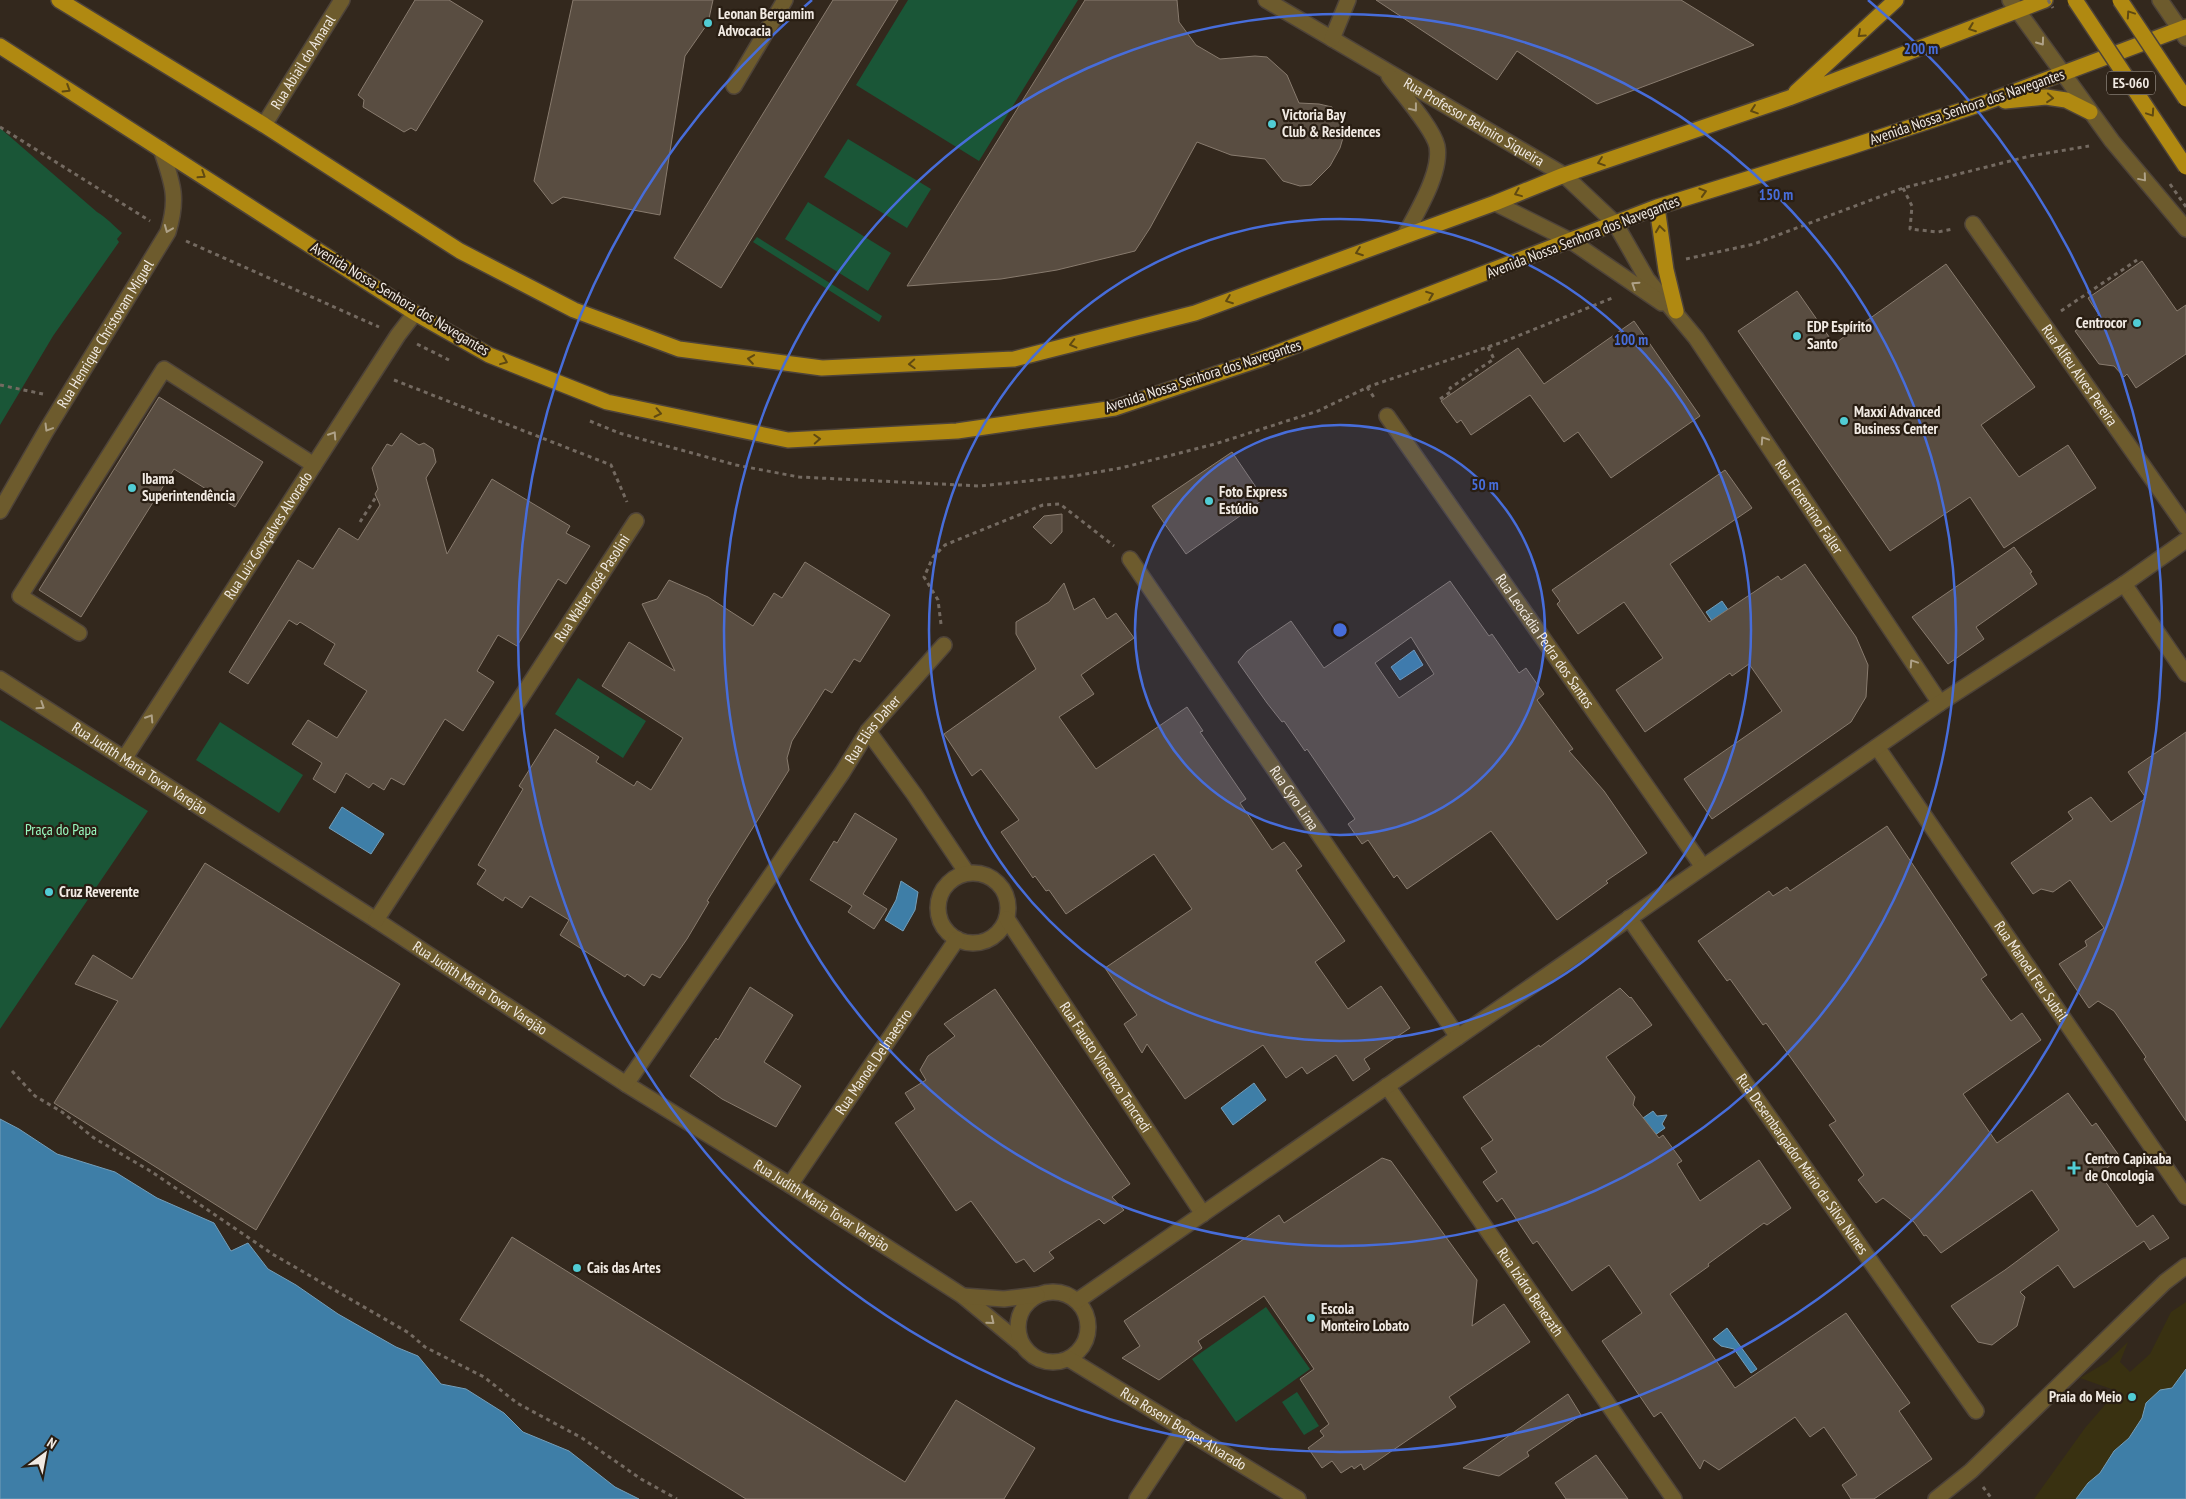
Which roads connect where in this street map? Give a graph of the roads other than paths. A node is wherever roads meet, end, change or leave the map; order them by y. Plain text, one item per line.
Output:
1 (59, 0) edge
2 (342, 0) edge
3 (784, 0) edge
4 (1266, 0) edge
5 (1348, 0) edge
6 (1896, 0) edge
7 (2045, 0) edge
8 (2075, 0) edge
9 (2120, 0) edge
10 (2160, 0) edge
11 (2014, 5) edge
12 (2184, 31) edge
13 (1332, 39) junction
14 (0, 46) edge
15 (1384, 69) junction
16 (2064, 74) junction
17 (734, 86) dead end
18 (1789, 98) junction
19 (2186, 98) edge
20 (1984, 103) junction
21 (2090, 112) junction
22 (264, 125) junction
23 (161, 148) junction
24 (2186, 167) edge
25 (1564, 175) junction
26 (1495, 203) junction
27 (1657, 207) junction
28 (1615, 223) junction
29 (1973, 224) road end
30 (2186, 229) edge
31 (1405, 235) junction
32 (1570, 242) junction
33 (1676, 311) junction
34 (415, 312) junction
35 (1387, 416) dead end
36 (314, 465) junction
37 (0, 511) edge
38 (636, 521) road end
39 (2186, 527) edge
40 (2186, 540) edge
41 (1130, 559) road end
42 (2124, 584) junction
43 (79, 632) dead end
44 (944, 645) road end
45 (2186, 674) edge
46 (0, 679) edge
47 (1940, 703) junction
48 (868, 731) junction
49 (1877, 747) junction
50 (124, 759) junction
51 (1703, 867) junction
52 (967, 873) junction
53 (1629, 918) junction
54 (1007, 919) junction
55 (376, 920) junction
56 (957, 940) junction
57 (1458, 1037) junction
58 (626, 1084) junction
59 (1387, 1086) junction
60 (790, 1185) junction
61 (2186, 1197) edge
62 (1203, 1214) junction
63 (2186, 1266) edge
64 (1037, 1295) junction
65 (963, 1296) junction
66 (1077, 1301) junction
67 (1022, 1344) junction
68 (1069, 1359) junction
69 (1976, 1411) dead end
70 (1184, 1428) junction
71 (1137, 1499) edge
72 (1298, 1499) edge
73 (1674, 1499) edge
74 (1936, 1499) edge

1 - 22 main road
2 - 22 street, Rua Abiail do Amaral
3 - 17 street
4 - 13 street, Rua Professor Belmiro Siqueira
5 - 13 street
6 -> 18 main road
7 - 11 main road
8 -> 24 main road, ES-060, bridge
19 -> 9 main road, ES-060, bridge
10 - 12 street
11 -> 16 street
11 -> 18 main road
12 - 16 main road, Avenida Nossa Senhora dos Navegantes
13 - 15 street, Rua Professor Belmiro Siqueira
14 -> 23 main road, Avenida Nossa Senhora dos Navegantes
15 - 25 street, Rua Professor Belmiro Siqueira
15 -> 31 street, Rua Professor Belmiro Siqueira
16 - 20 main road, Avenida Nossa Senhora dos Navegantes
16 - 21 street
18 -> 25 main road
20 -> 21 main road
27 -> 20 main road, Avenida Nossa Senhora dos Navegantes
21 -> 30 street
31 -> 22 main road
23 -> 34 main road, Avenida Nossa Senhora dos Navegantes
23 -> 37 street, Rua Henrique Christovam Miguel
25 -> 26 main road
25 - 28 street, Rua Florentino Faller
26 - 31 main road
26 - 32 street, Rua Florentino Faller
27 - 28 main road, Avenida Nossa Senhora dos Navegantes
33 -> 27 main road
28 - 32 main road, Avenida Nossa Senhora dos Navegantes
28 - 33 street, Rua Florentino Faller
29 - 39 street, Rua Alfeu Alves Pereira
33 -> 32 street, Rua Florentino Faller
34 -> 32 main road, Avenida Nossa Senhora dos Navegantes
47 -> 33 street, Rua Florentino Faller
36 -> 34 street, Rua Luiz Gonçalves Alvorado
35 - 51 street, Rua Leocádia Pedra dos Santos
36 - 43 street
50 -> 36 street, Rua Luiz Gonçalves Alvorado
38 - 55 street, Rua Walter José Pasolini
40 - 42 street
41 - 57 street, Rua Cyro Lima
42 - 45 street
42 - 47 street
44 - 48 street, Rua Elias Daher
46 -> 50 street, Rua Judith Maria Tovar Varejão
47 - 49 street
48 - 52 street
48 - 58 street, Rua Elias Daher
49 - 51 street
49 - 61 street, Rua Manoel Feu Subtil
50 - 55 street, Rua Judith Maria Tovar Varejão
51 - 53 street
52 - 54 street
52 - 56 street
53 - 57 street
53 - 69 street, Rua Desembargador Mário da Silva Nunes
54 - 56 street
54 - 62 street, Rua Fausto Vincenzo Tancredi
55 - 58 street, Rua Judith Maria Tovar Varejão
56 - 60 street, Rua Manoel Delmaestro
57 - 59 street
58 - 60 street, Rua Judith Maria Tovar Varejão
59 - 62 street
59 - 73 street, Rua Izidro Benezath
60 - 65 street, Rua Judith Maria Tovar Varejão
62 - 66 street
63 - 74 street
64 - 65 street, Rua Judith Maria Tovar Varejão
64 - 66 street
64 - 67 street
65 -> 67 street, Rua Judith Maria Tovar Varejão
66 - 68 street
67 - 68 street
68 - 70 street, Rua Roseni Borges Alvarado
70 - 71 street
70 - 72 street, Rua Roseni Borges Alvarado

